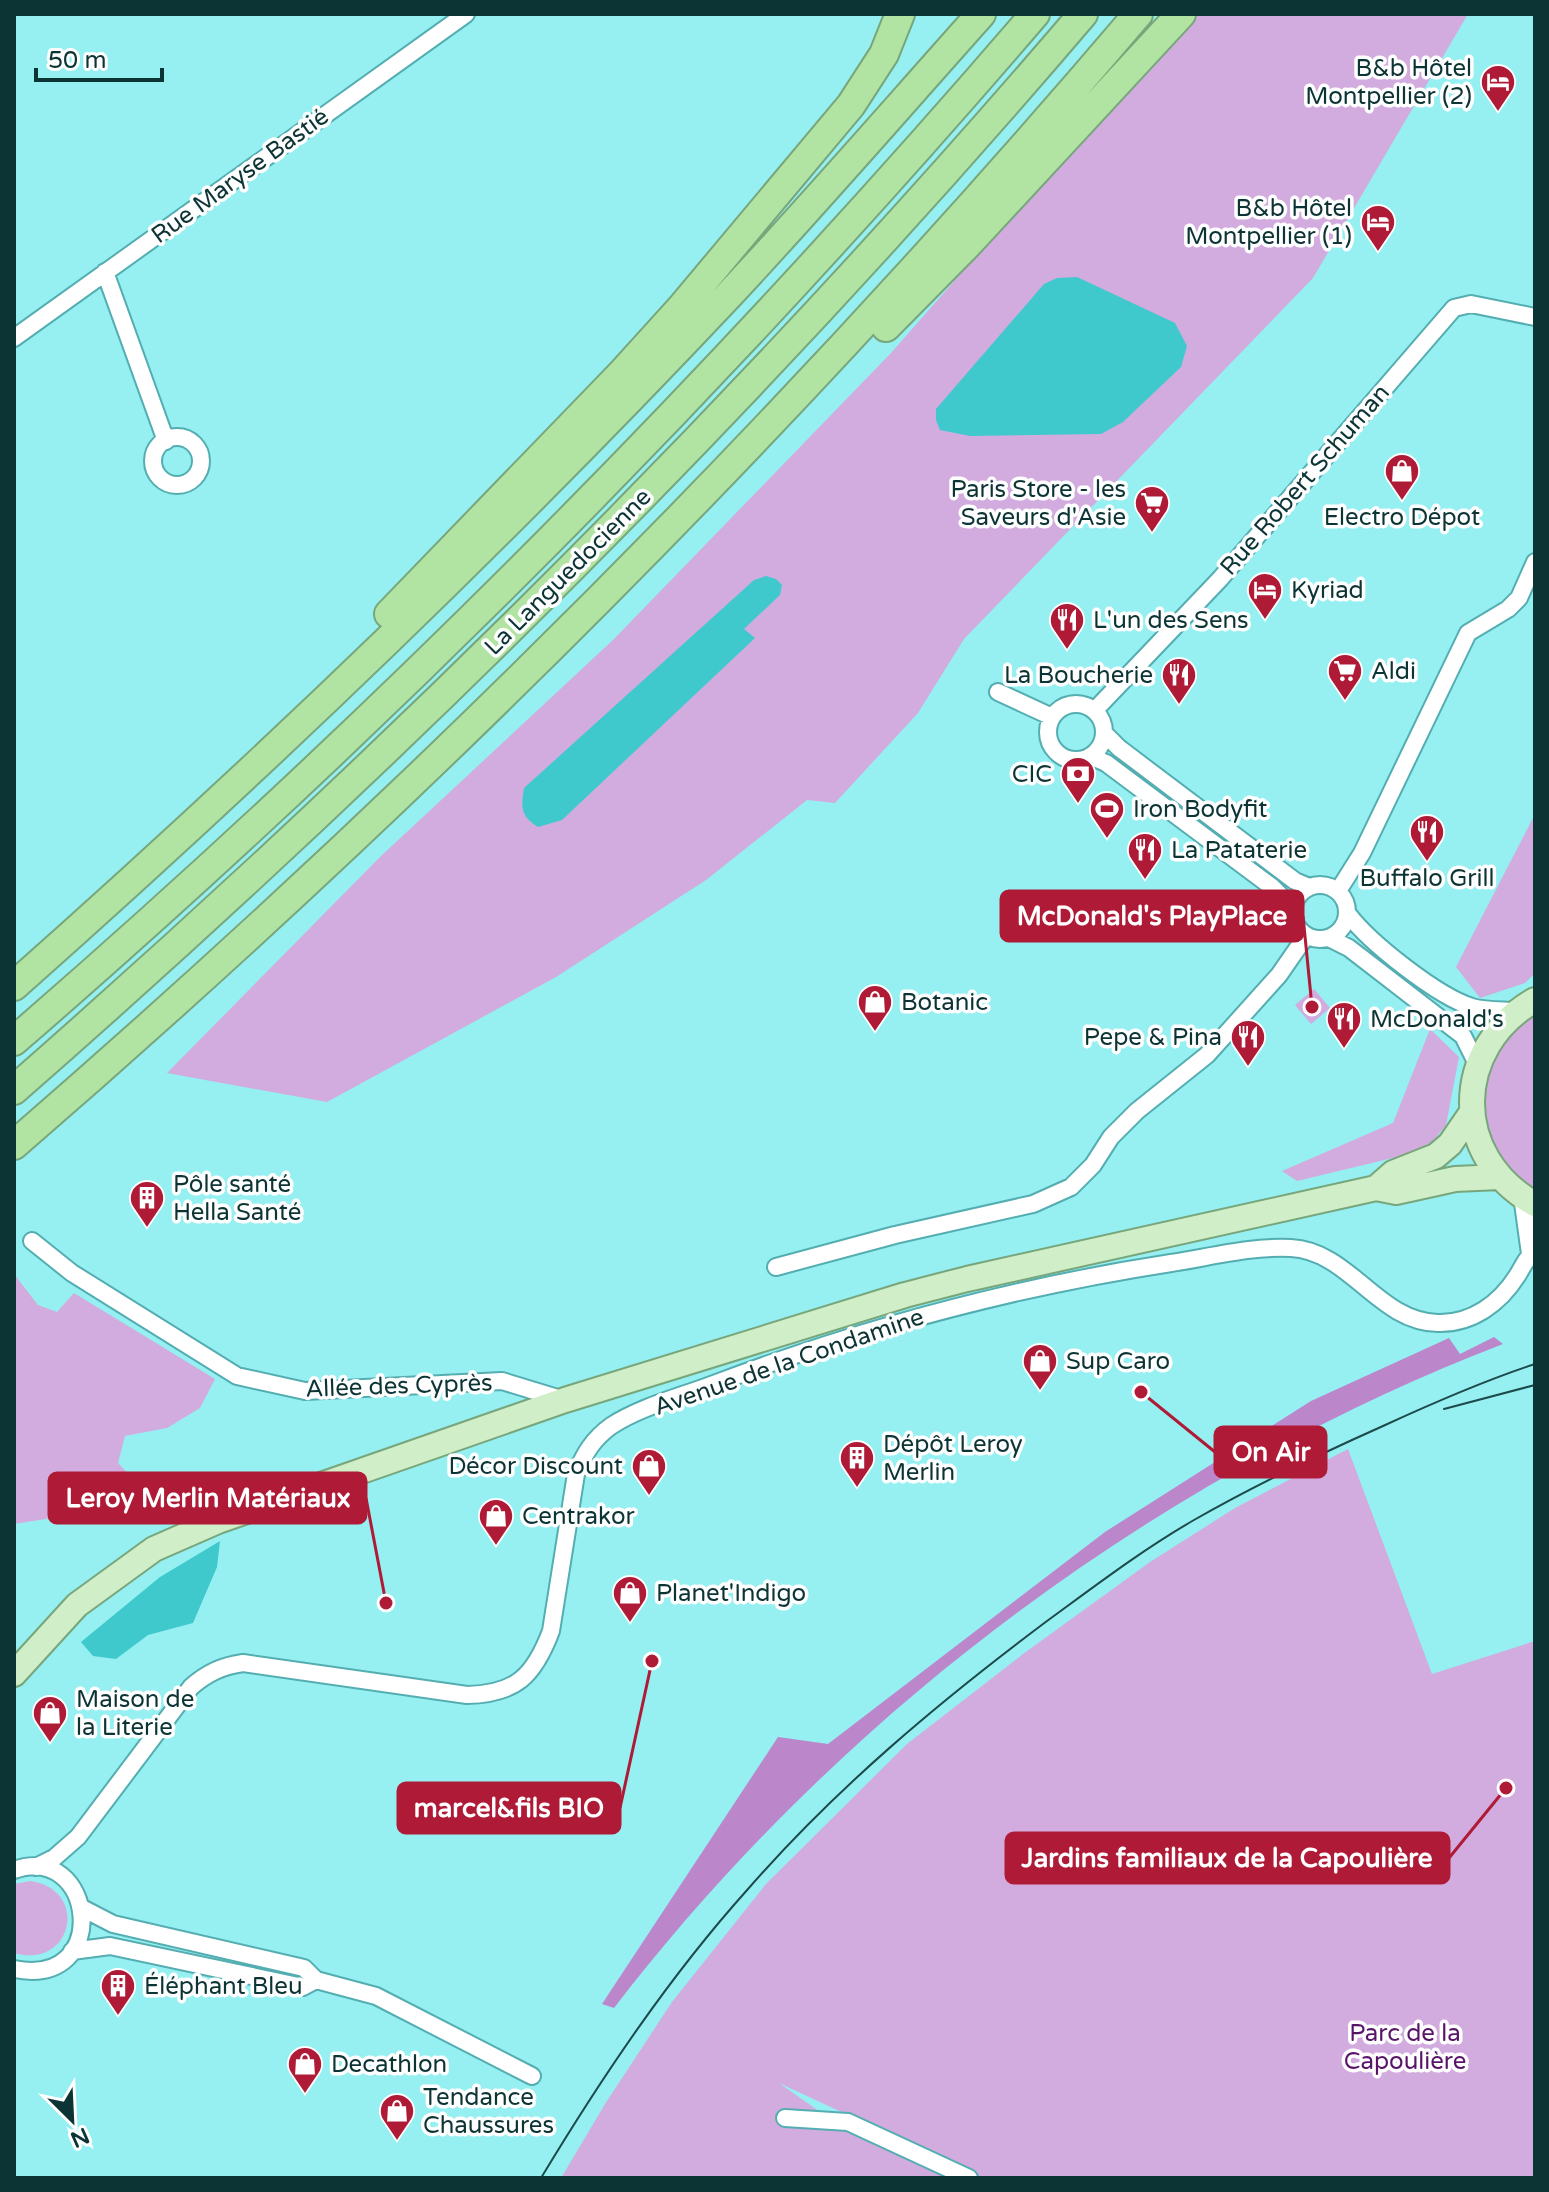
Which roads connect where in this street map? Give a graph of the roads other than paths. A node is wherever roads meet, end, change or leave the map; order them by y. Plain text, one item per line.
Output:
1 (466, 14) edge
2 (900, 14) edge
3 (981, 14) edge
4 (1035, 14) edge
5 (1083, 14) edge
6 (1138, 14) edge
7 (1181, 14) edge
8 (105, 272) junction
9 (1535, 317) edge
10 (14, 338) edge
11 (166, 441) dead end
12 (1535, 562) edge
13 (636, 564) junction
14 (998, 692) dead end
15 (1095, 710) junction
16 (1052, 717) junction
17 (1104, 733) junction
18 (1090, 756) junction
19 (189, 829) junction
20 (1309, 887) junction
21 (1338, 891) junction
22 (1293, 908) junction
23 (1348, 914) junction
24 (1306, 936) junction
25 (1329, 938) junction
26 (14, 986) edge
27 (1526, 1005) edge
28 (14, 1041) edge
29 (1477, 1064) junction
30 (14, 1090) edge
31 (1472, 1112) junction
32 (14, 1145) edge
33 (1500, 1177) junction
34 (1376, 1188) junction
35 (1528, 1200) edge
36 (32, 1241) dead end
37 (1532, 1253) edge
38 (776, 1267) dead end
39 (565, 1400) junction
40 (14, 1674) edge
41 (78, 1837) junction
42 (36, 1867) junction
43 (14, 1870) edge
44 (67, 1881) junction
45 (82, 1908) junction
46 (72, 1951) junction
47 (18, 1973) edge
48 (316, 1980) junction
49 (532, 2076) dead end
50 (785, 2118) dead end
51 (969, 2178) edge

1 - 8 street, Rue Maryse Bastié
2 - 19 highway
3 - 19 highway
4 - 28 highway, La Languedocienne
5 - 30 highway, La Languedocienne
6 - 13 highway
7 - 13 highway
8 - 10 street, Rue Maryse Bastié
8 - 11 street
9 - 15 street, Rue Robert Schuman
12 - 21 street
13 - 32 highway
14 - 16 street
15 - 16 street
15 - 17 street
16 - 18 street
17 - 18 street
17 - 20 street
18 - 22 street
19 - 26 highway
20 - 21 street
20 - 22 street
21 - 23 street
22 - 24 street
23 - 25 street
23 - 27 street
24 - 25 street
24 - 38 street
25 - 29 street
27 - 29 main road
29 - 31 main road
31 - 33 main road
31 - 34 main road
33 - 34 main road
33 - 35 main road
34 - 39 main road
35 - 37 street, Avenue de la Condamine
36 - 39 street, Allée des Cyprès
37 - 41 street, Avenue de la Condamine
39 - 40 main road
41 - 42 street, Avenue de la Condamine
41 - 44 street, Avenue de la Condamine
42 - 43 street
42 - 44 street
44 - 45 street
45 - 46 street
45 - 48 street
46 - 47 street
46 - 48 street
48 - 49 street
50 - 51 street

